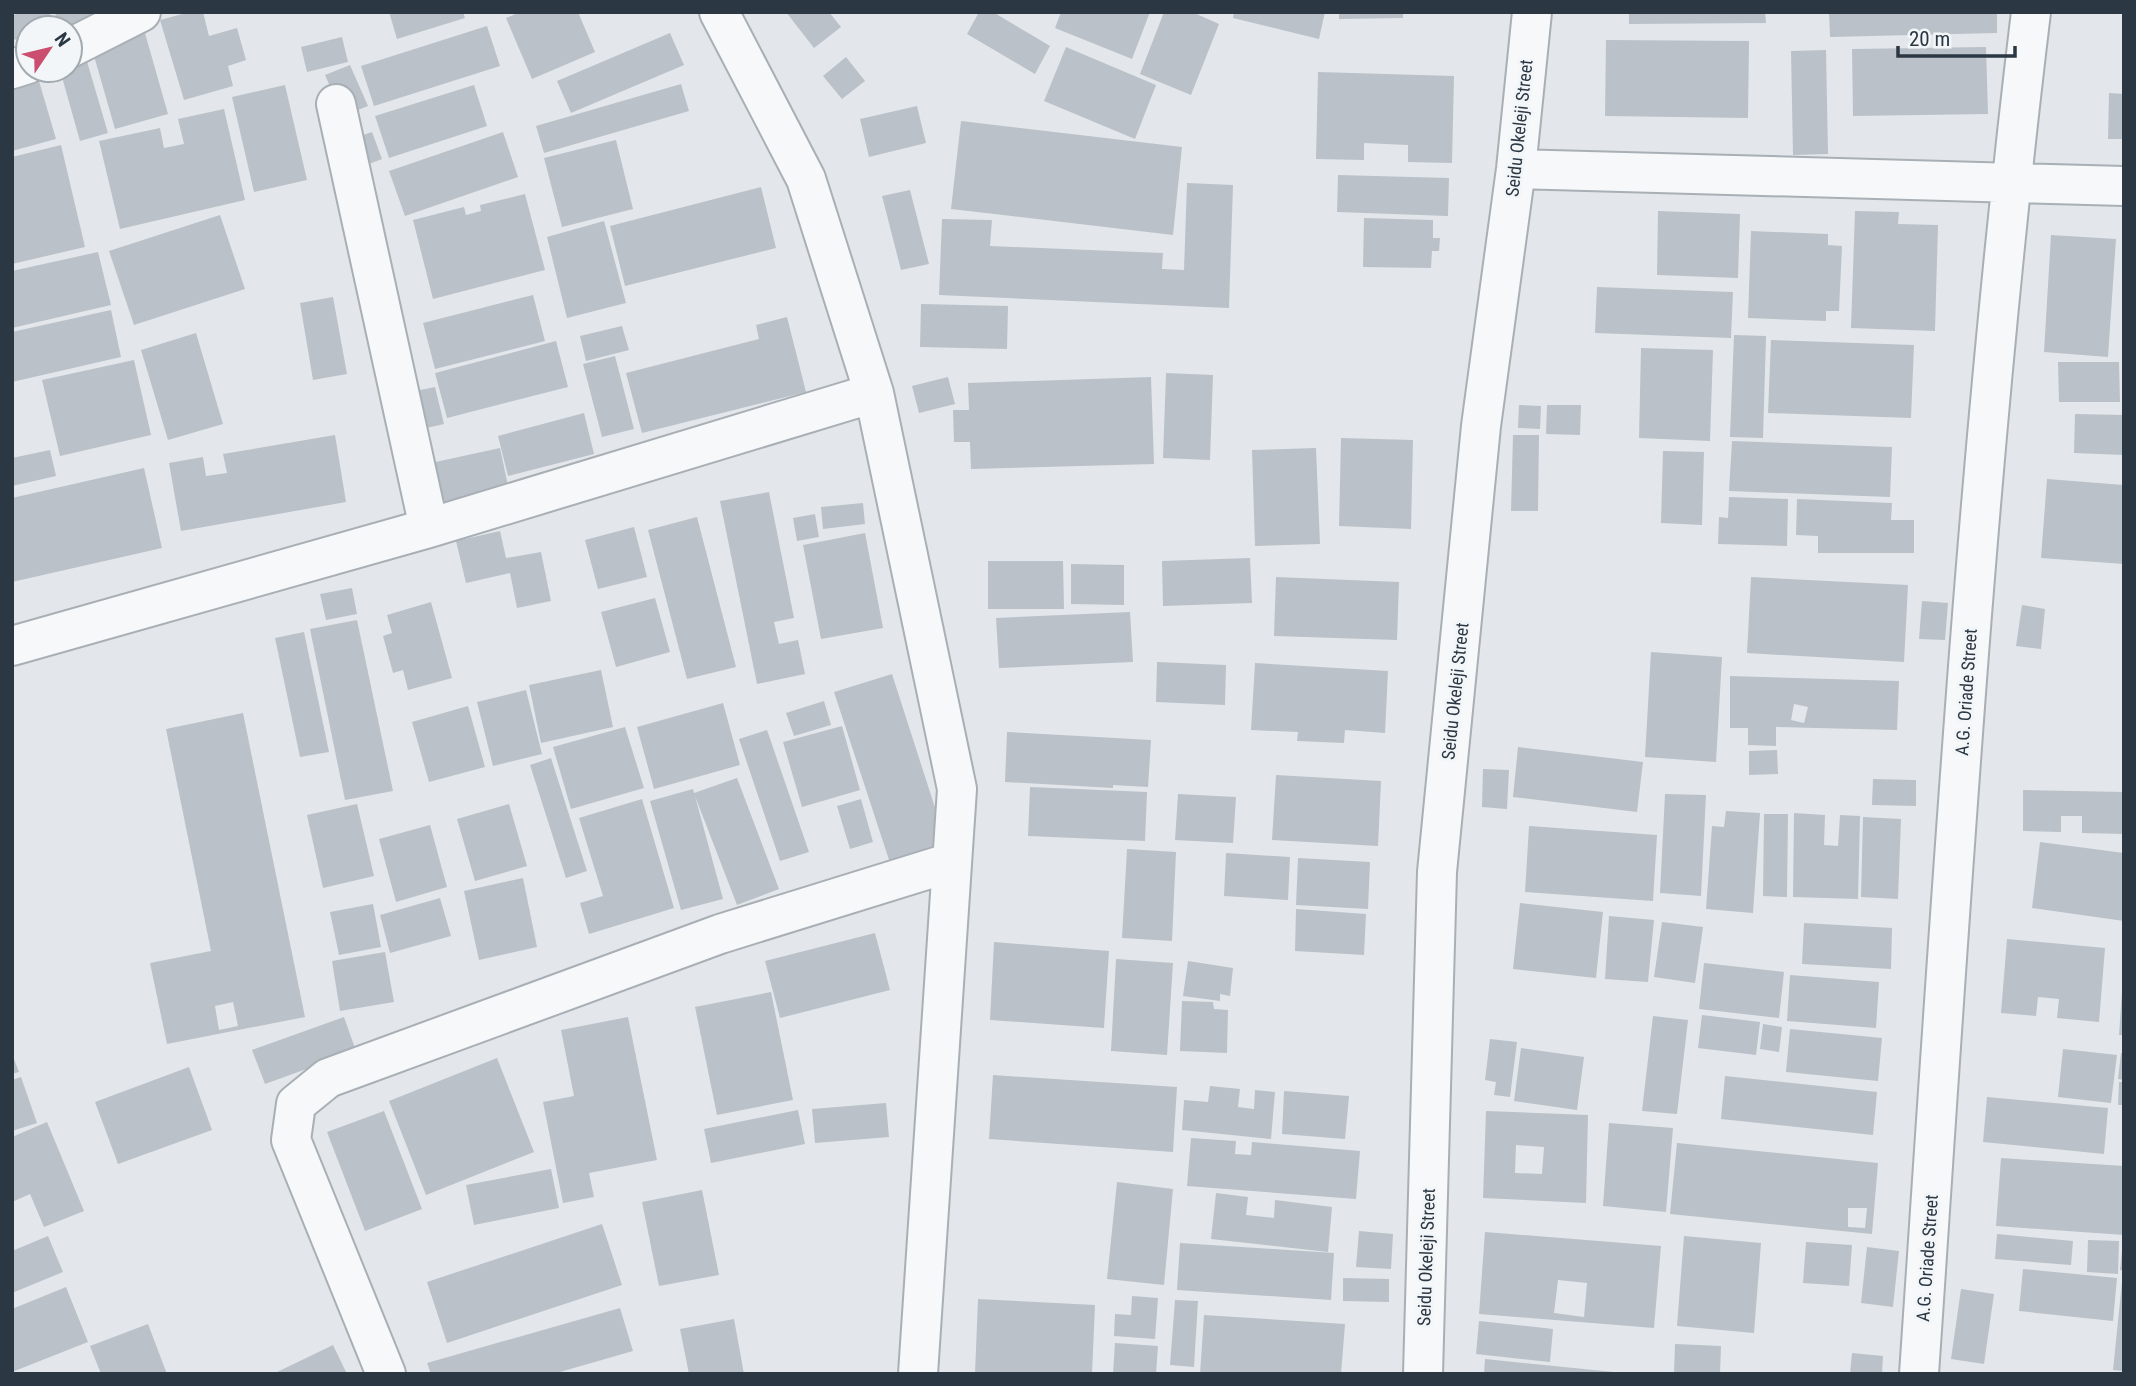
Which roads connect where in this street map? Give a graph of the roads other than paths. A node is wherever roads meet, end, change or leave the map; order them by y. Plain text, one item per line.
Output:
1 (141, 12) edge
2 (719, 12) edge
3 (1532, 12) edge
4 (2031, 12) edge
5 (84, 41) edge
6 (336, 104) dead end
7 (1516, 169) junction
8 (2010, 183) junction
9 (2124, 186) edge
10 (874, 393) junction
11 (429, 528) junction
12 (12, 646) edge
13 (952, 862) junction
14 (386, 1374) edge
15 (918, 1374) edge
16 (1423, 1374) edge
17 (1919, 1374) edge

1 - 5 street
2 - 10 street
3 - 7 street, Seidu Okeleji Street
4 - 8 street, A.G. Oriade Street
6 - 11 street
7 - 8 street
7 - 16 street, Seidu Okeleji Street
8 - 9 street
8 - 17 street, A.G. Oriade Street
10 - 11 street
10 - 13 street
11 - 12 street
13 - 14 street
13 - 15 street

